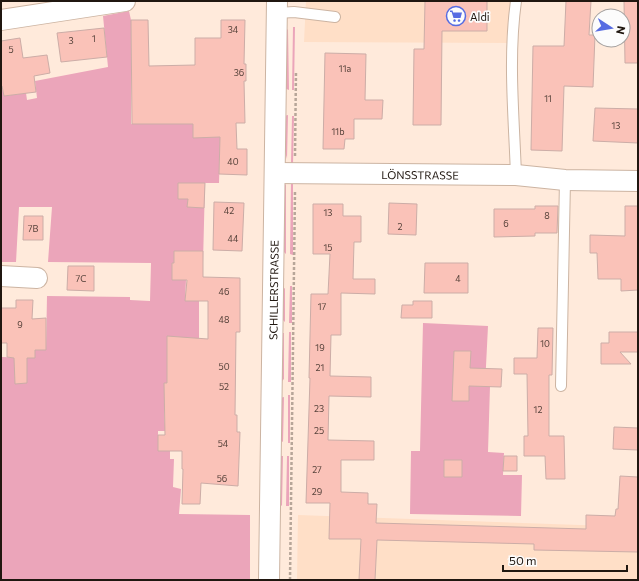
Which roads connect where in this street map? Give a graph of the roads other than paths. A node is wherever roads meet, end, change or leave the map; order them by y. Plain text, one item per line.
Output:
1 (125, 1) edge
2 (516, 1) edge
3 (277, 7) edge
4 (335, 17) dead end
5 (1, 20) edge
6 (275, 173) junction
7 (516, 175) junction
8 (565, 180) junction
9 (638, 181) edge
10 (1, 276) edge
11 (37, 278) dead end
12 (561, 386) dead end
13 (269, 580) edge

1 - 5 street
2 - 7 lane
3 - 4 lane
3 - 6 street, SCHILLERSTRASSE
6 - 7 street, LÖNSSTRASSE
6 - 13 street, SCHILLERSTRASSE
7 - 8 street, LÖNSSTRASSE
8 - 9 street, LÖNSSTRASSE
8 - 12 lane
10 - 11 street

